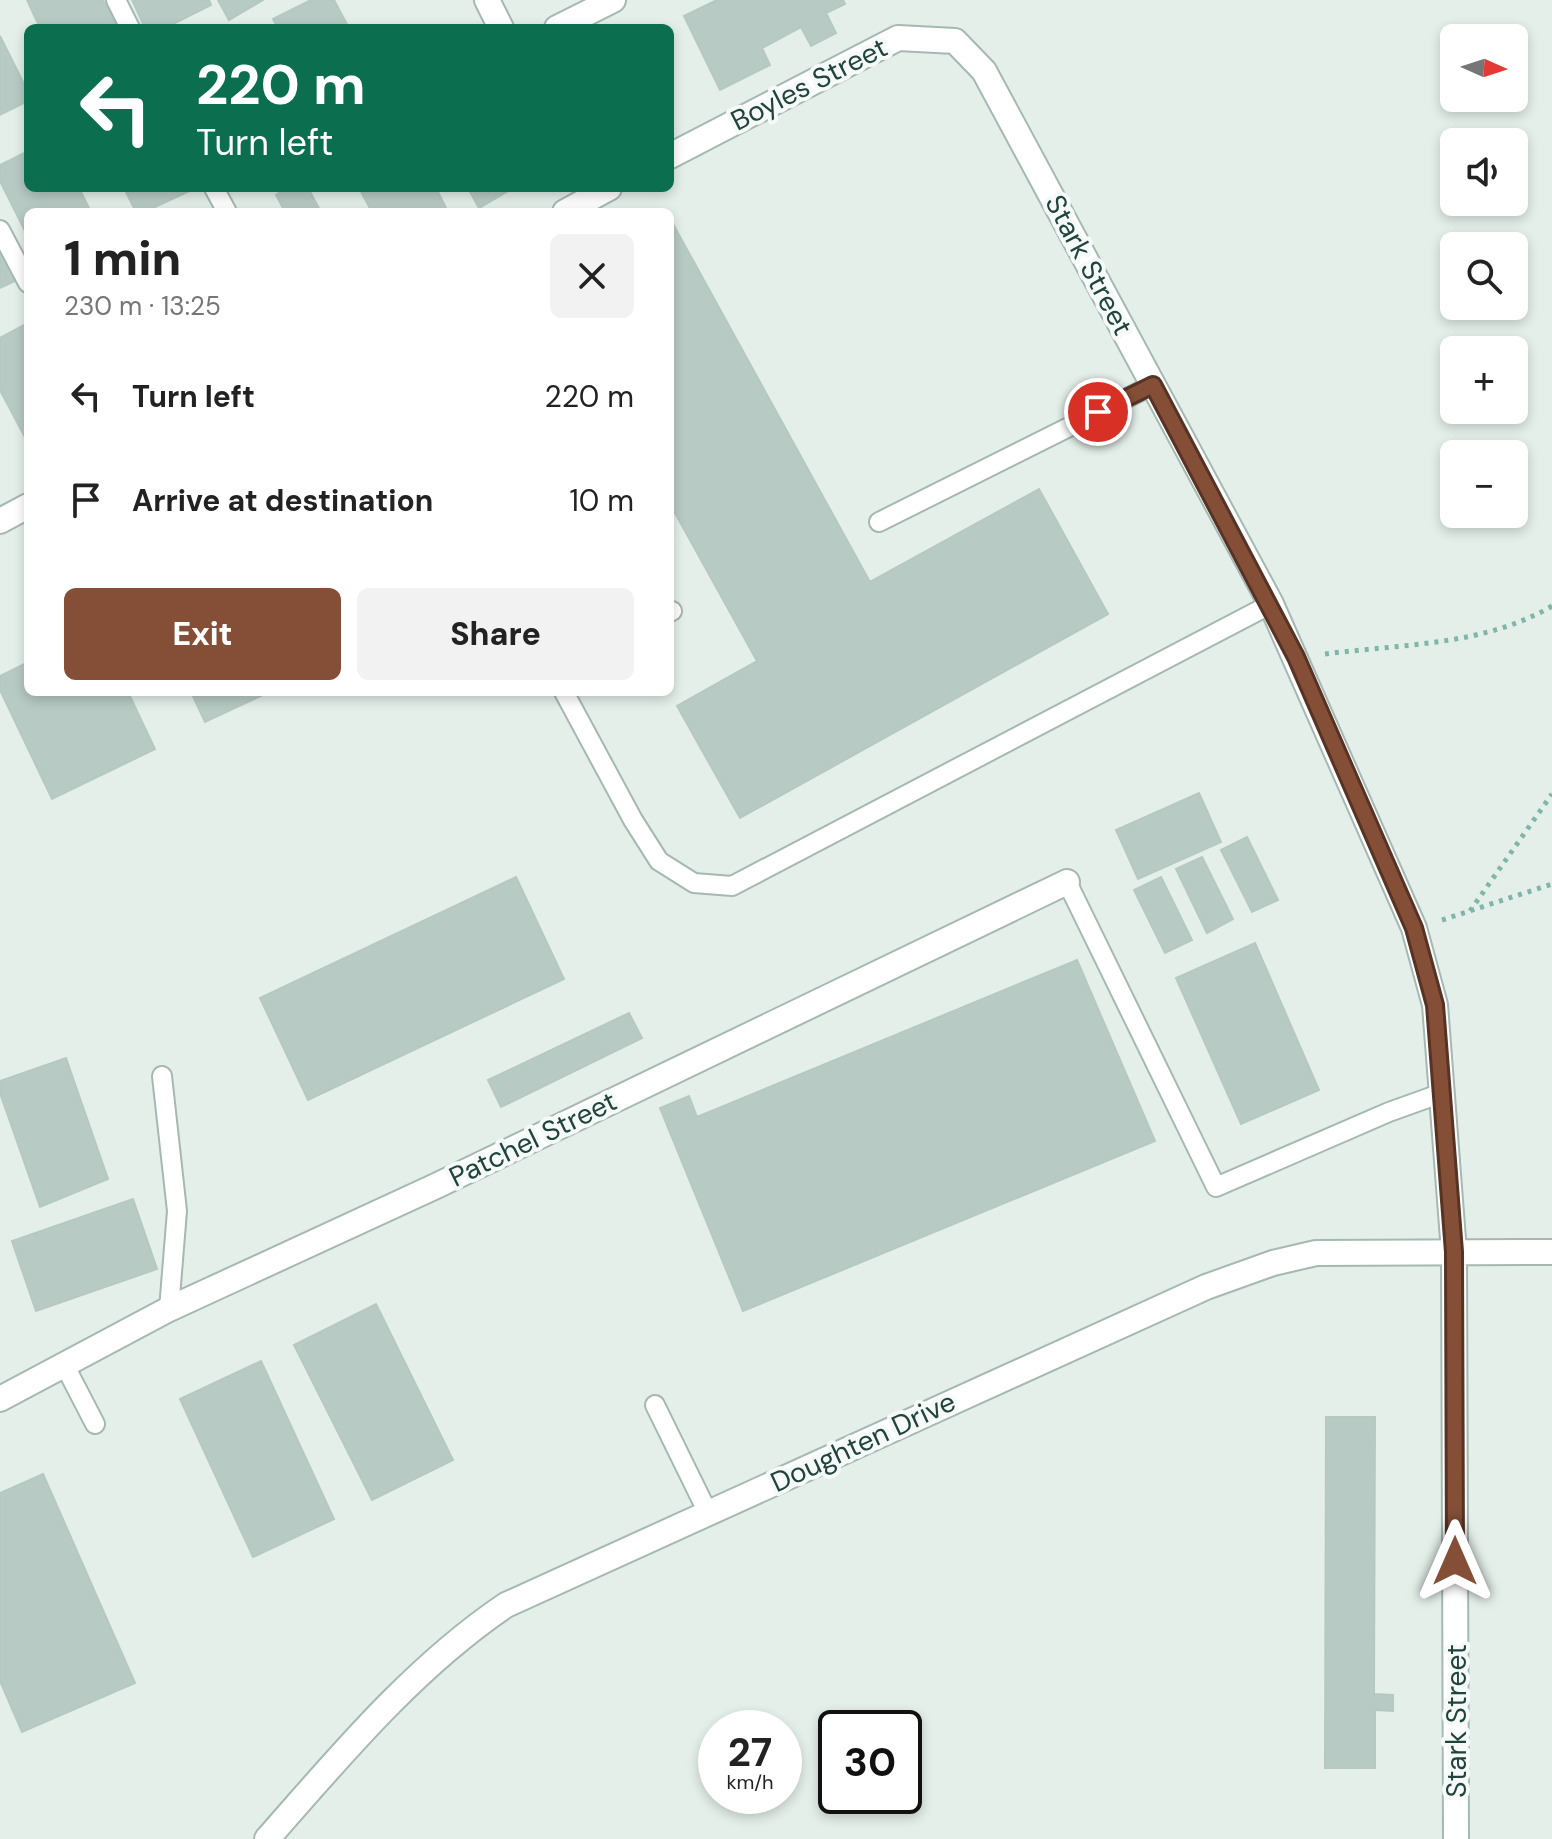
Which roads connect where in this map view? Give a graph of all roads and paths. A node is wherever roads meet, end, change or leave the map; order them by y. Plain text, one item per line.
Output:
1 (116, 0) edge
2 (487, 0) edge
3 (613, 0) edge
4 (128, 24) edge
5 (499, 24) edge
6 (565, 24) edge
7 (955, 41) joint
8 (674, 154) edge
9 (594, 192) edge
10 (571, 208) edge
11 (0, 230) edge
12 (24, 275) edge
13 (1153, 385) junction
14 (24, 508) edge
15 (0, 521) edge
16 (879, 522) dead end
17 (1271, 604) junction
18 (1552, 606) edge
19 (1296, 657) junction
20 (566, 696) edge
21 (1552, 794) edge
22 (1067, 882) joint
23 (1552, 884) edge
24 (1470, 911) junction
25 (1414, 928) junction
26 (162, 1076) dead end
27 (1442, 1093) junction
28 (1454, 1252) junction
29 (1552, 1252) edge
30 (169, 1309) junction
31 (64, 1364) junction
32 (0, 1399) edge
33 (655, 1405) dead end
34 (95, 1424) dead end
35 (708, 1513) junction
36 (267, 1839) edge
37 (1456, 1839) edge

1 - 4 lane
2 - 5 street
3 - 6 street
7 - 8 street, Boyles Street
7 - 13 street, Stark Street
9 - 10 street
11 - 12 lane
13 - 16 lane
13 - 17 street, Stark Street
14 - 15 street
17 - 19 street, Stark Street
17 - 20 lane
18 - 19 path
19 - 25 street, Stark Street
21 - 24 path
22 - 27 lane
22 - 30 street, Patchel Street
23 - 24 path
24 - 25 path
25 - 27 street, Stark Street
26 - 30 lane
27 - 28 street, Stark Street
28 - 29 street, Doughten Drive
28 - 35 street, Doughten Drive
28 - 37 street, Stark Street
30 - 31 street, Patchel Street
31 - 32 street, Patchel Street
31 - 34 lane
33 - 35 lane
35 - 36 street, Doughten Drive

